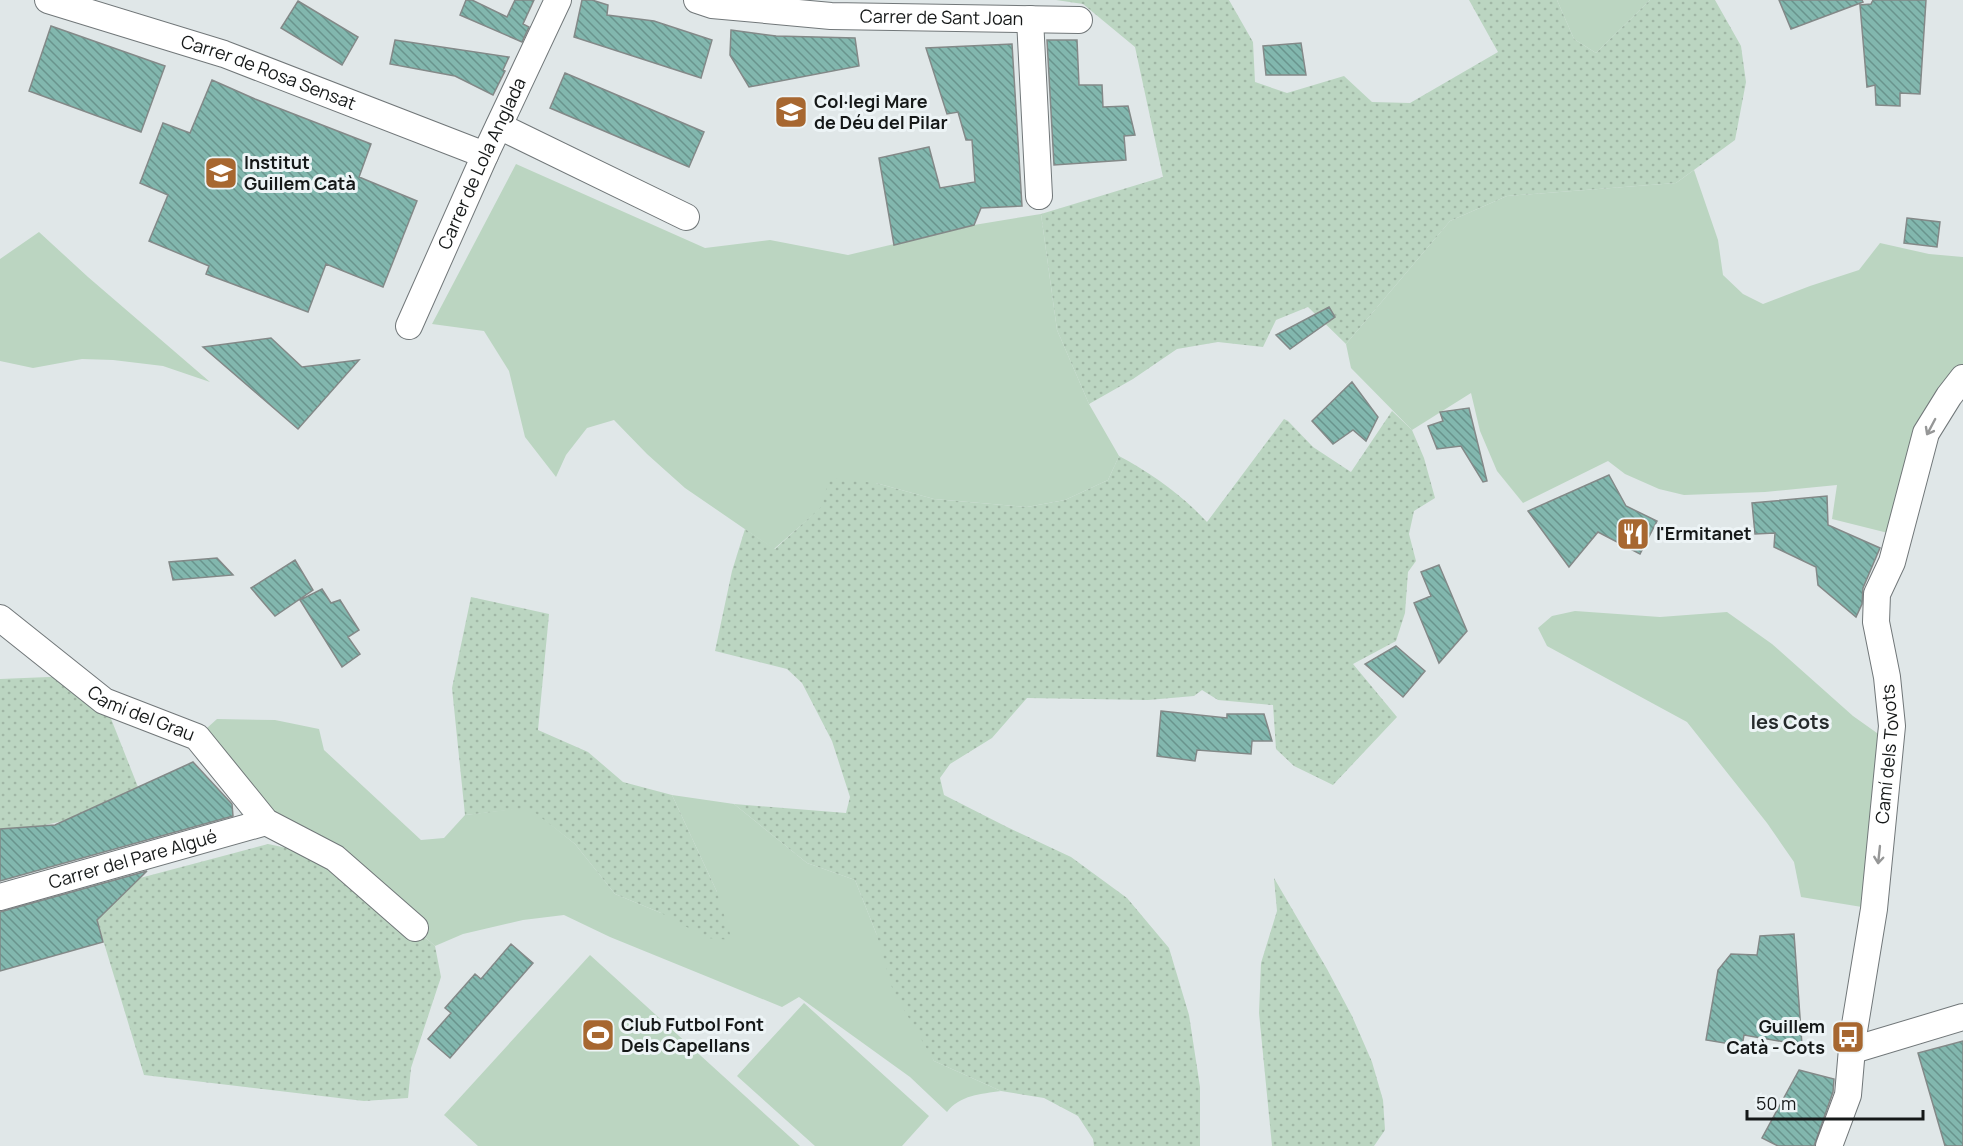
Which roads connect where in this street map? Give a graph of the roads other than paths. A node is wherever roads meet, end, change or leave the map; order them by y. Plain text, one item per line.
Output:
1 (48, 0) edge
2 (558, 0) edge
3 (697, 0) edge
4 (1030, 19) junction
5 (1079, 20) dead end
6 (499, 126) junction
7 (485, 155) junction
8 (1039, 196) dead end
9 (686, 217) dead end
10 (409, 326) dead end
11 (1963, 378) edge
12 (0, 618) edge
13 (266, 822) junction
14 (0, 897) edge
15 (415, 928) dead end
16 (1963, 1017) edge
17 (1853, 1050) junction
18 (1829, 1146) edge

1 - 7 street, Carrer de Rosa Sensat
2 - 6 street, Carrer de Lola Anglada
3 - 4 street, Carrer de Sant Joan
4 - 5 street, Carrer de Sant Joan
4 - 8 street
6 - 7 street, Carrer de Lola Anglada
6 - 9 street
7 - 10 street, Carrer de Lola Anglada
11 -> 17 street, Camí dels Tovots
12 - 13 street, Camí del Grau
13 - 14 street, Carrer del Pare Algué
13 - 15 street, Camí del Grau
16 - 17 street
17 - 18 street, Camí dels Tovots

